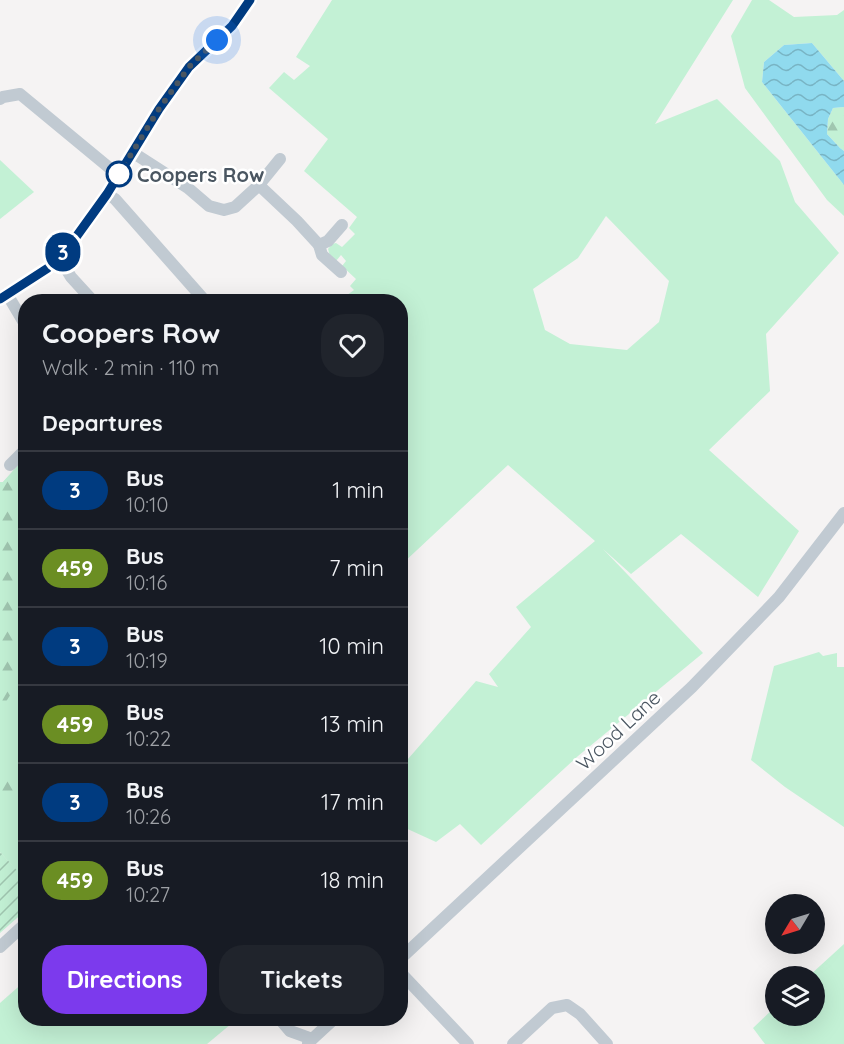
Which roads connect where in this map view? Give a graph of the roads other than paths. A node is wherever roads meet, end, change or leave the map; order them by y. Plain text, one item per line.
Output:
1 (250, 0) edge
2 (0, 99) edge
3 (132, 152) junction
4 (280, 159) dead end
5 (118, 175) junction
6 (258, 186) junction
7 (107, 194) junction
8 (342, 225) dead end
9 (319, 245) junction
10 (59, 256) junction
11 (341, 272) dead end
12 (87, 294) edge
13 (199, 294) edge
14 (3, 296) edge
15 (18, 316) edge
16 (18, 457) edge
17 (10, 465) dead end
18 (844, 513) edge
19 (18, 930) edge
20 (0, 947) edge
21 (408, 952) edge
22 (408, 980) edge
23 (286, 1026) edge
24 (327, 1026) edge
25 (310, 1042) edge
26 (468, 1044) edge
27 (513, 1044) edge
28 (606, 1044) edge

1 - 3 street
2 - 5 street
3 - 5 street
3 - 6 street
4 - 6 street
5 - 7 street
6 - 9 street
7 - 10 street
7 - 13 street
8 - 9 street
9 - 11 street
10 - 12 street
10 - 14 street
14 - 15 street
16 - 17 street
18 - 21 street, Wood Lane
19 - 20 street
22 - 26 street
23 - 25 street
24 - 25 street
27 - 28 street

